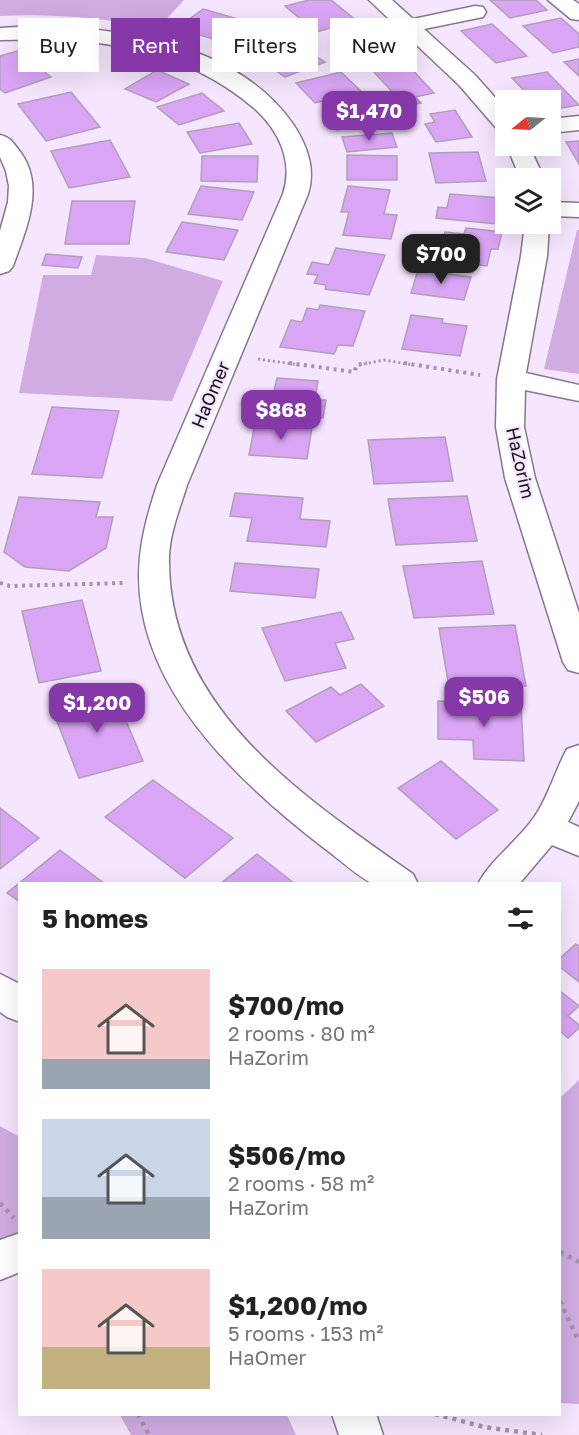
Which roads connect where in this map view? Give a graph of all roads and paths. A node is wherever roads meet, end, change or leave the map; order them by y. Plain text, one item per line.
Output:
1 (380, 0) edge
2 (559, 0) edge
3 (475, 12) dead end
4 (579, 15) edge
5 (399, 18) edge
6 (417, 24) edge
7 (0, 34) edge
8 (417, 34) edge
9 (495, 112) edge
10 (579, 123) edge
11 (561, 125) edge
12 (0, 142) edge
13 (561, 209) edge
14 (579, 210) edge
15 (536, 234) edge
16 (0, 266) edge
17 (228, 354) junction
18 (511, 379) junction
19 (579, 393) edge
20 (154, 582) junction
21 (0, 583) edge
22 (579, 662) edge
23 (579, 758) edge
24 (547, 827) junction
25 (579, 842) edge
26 (397, 882) edge
27 (498, 882) edge
28 (0, 990) edge
29 (18, 1004) edge
30 (0, 1203) edge
31 (18, 1221) edge
32 (18, 1253) edge
33 (561, 1253) edge
34 (0, 1260) edge
35 (579, 1262) edge
36 (561, 1303) edge
37 (579, 1342) edge
38 (139, 1416) edge
39 (355, 1416) edge
40 (443, 1416) edge
41 (149, 1435) edge
42 (361, 1435) edge
43 (542, 1435) edge

1 - 5 street
2 - 4 street
3 - 6 street
7 - 17 street, HaOmer
8 - 9 street
10 - 11 street
12 - 16 street
13 - 14 street
15 - 18 street, HaZorim
17 - 18 path
17 - 20 street, HaOmer
18 - 19 street
18 - 22 street, HaZorim
20 - 21 path
20 - 26 street, HaOmer
23 - 24 street
24 - 25 street
24 - 27 street
28 - 29 street
30 - 31 path
32 - 34 street
33 - 35 path
36 - 37 path
38 - 41 path
39 - 42 street
40 - 43 path

